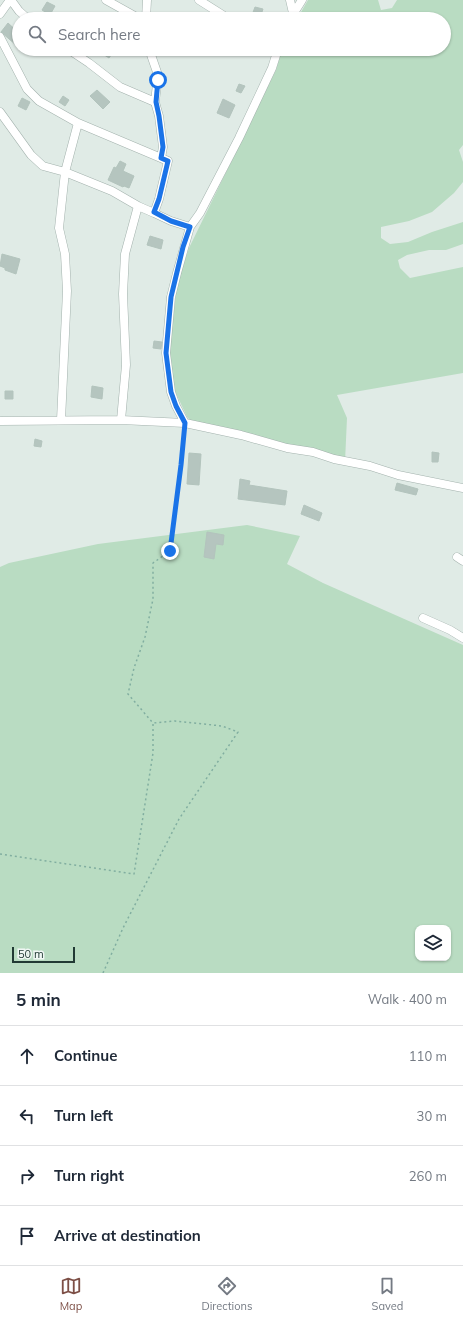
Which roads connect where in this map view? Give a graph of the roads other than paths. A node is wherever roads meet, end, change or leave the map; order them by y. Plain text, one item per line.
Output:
1 (10, 0) edge
2 (106, 0) edge
3 (147, 0) edge
4 (199, 0) edge
5 (290, 0) edge
6 (302, 0) edge
7 (20, 12) edge
8 (127, 12) edge
9 (146, 12) edge
10 (218, 12) edge
11 (292, 12) edge
12 (294, 12) edge
13 (0, 14) edge
14 (0, 37) edge
15 (78, 56) edge
16 (151, 56) edge
17 (276, 56) edge
18 (156, 102) junction
19 (0, 112) edge
20 (78, 123) junction
21 (161, 158) junction
22 (65, 172) junction
23 (138, 206) junction
24 (154, 212) junction
25 (190, 227) junction
26 (61, 420) junction
27 (122, 420) junction
28 (0, 421) edge
29 (185, 423) junction
30 (463, 488) edge
31 (423, 618) dead end
32 (463, 638) edge

1 - 7 street
1 - 13 street
2 - 8 street
3 - 9 street
4 - 10 street
5 - 11 street
6 - 12 street
14 - 20 street
15 - 18 street
16 - 18 street
17 - 25 street
18 - 21 street
19 - 22 street
20 - 21 street
20 - 22 street
21 - 24 street
22 - 23 street
22 - 26 street
23 - 24 street
23 - 27 street
24 - 25 street
25 - 29 street
26 - 27 street
26 - 28 street
27 - 29 street
29 - 30 street
31 - 32 street

